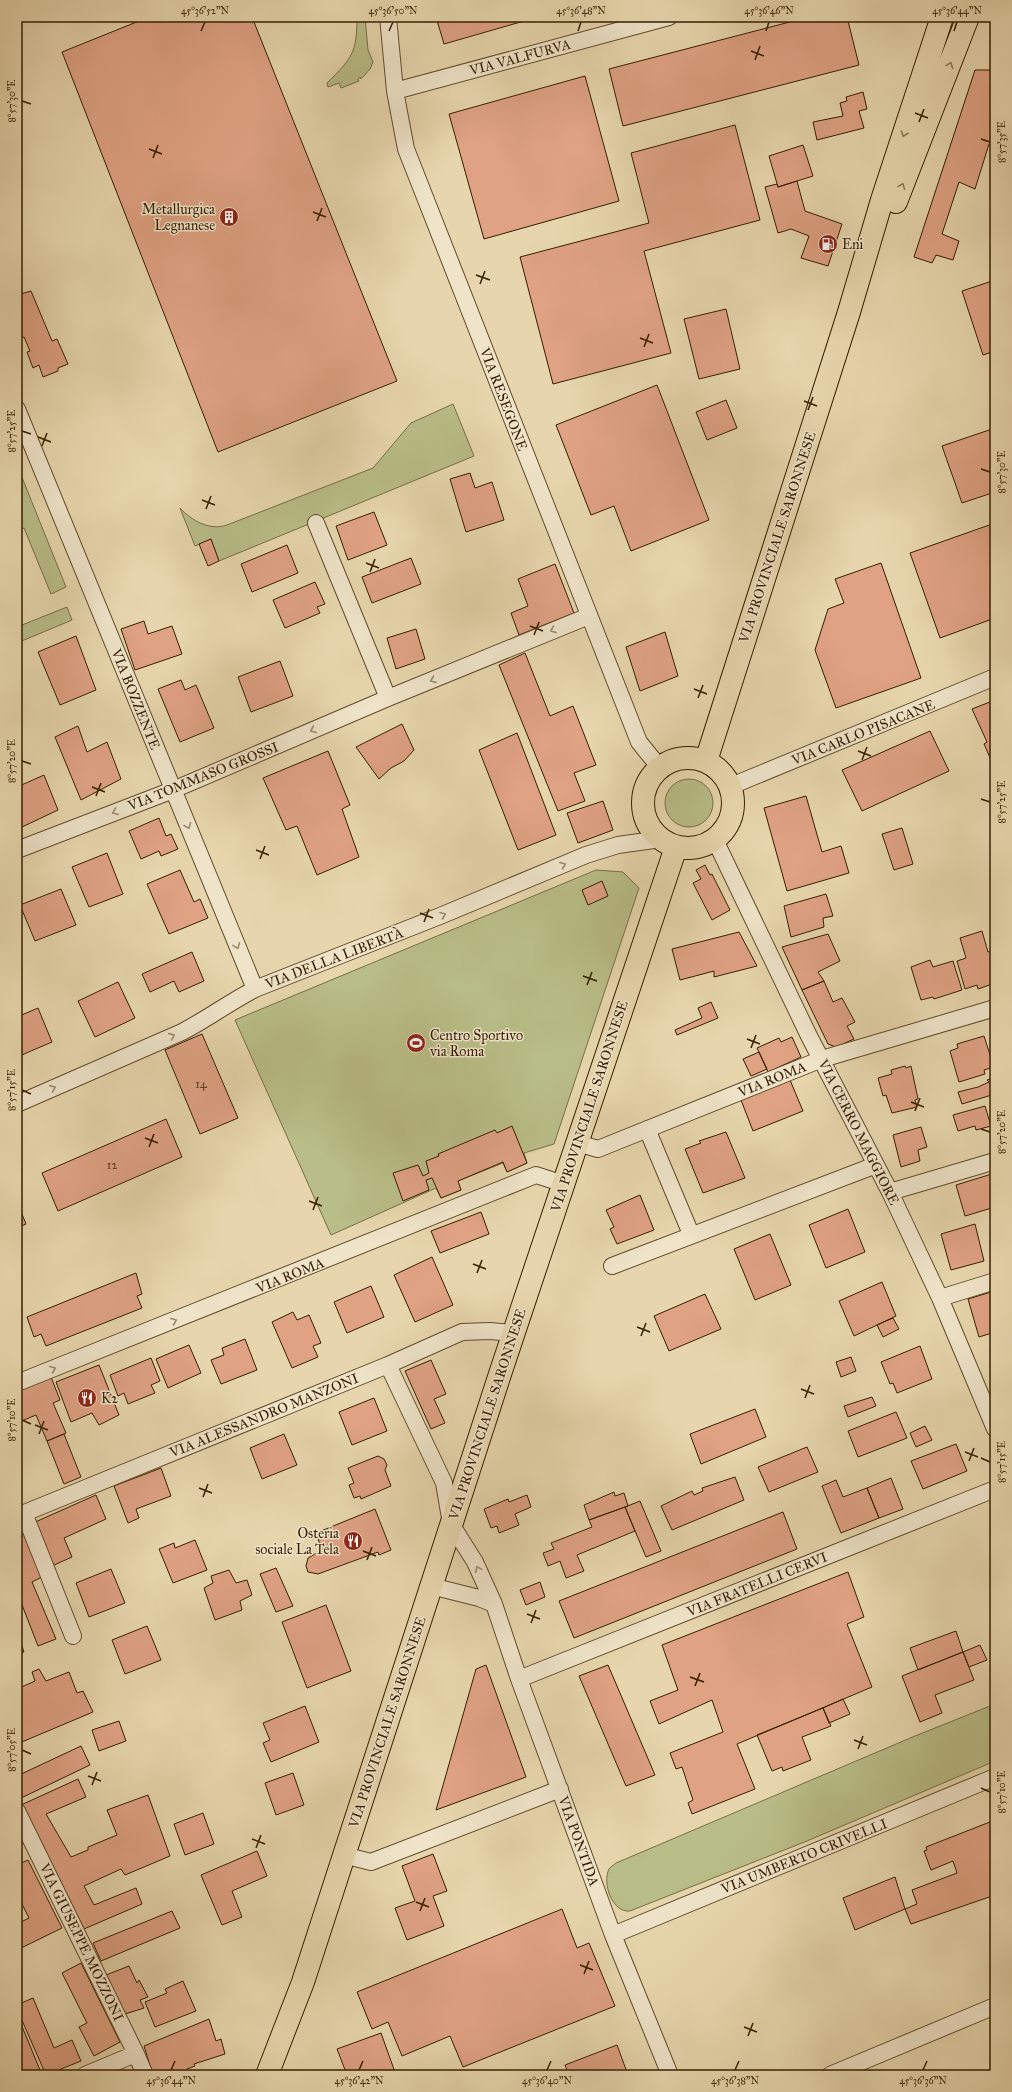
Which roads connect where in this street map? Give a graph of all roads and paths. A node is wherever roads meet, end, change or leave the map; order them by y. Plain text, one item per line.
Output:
1 (388, 17) edge
2 (669, 17) edge
3 (942, 17) edge
4 (968, 17) edge
5 (395, 91) junction
6 (849, 312) junction
7 (17, 409) edge
8 (316, 523) dead end
9 (589, 616) junction
10 (995, 677) edge
11 (388, 698) junction
12 (706, 761) junction
13 (660, 768) junction
14 (730, 786) junction
15 (173, 790) junction
16 (715, 840) junction
17 (668, 843) junction
18 (17, 850) edge
19 (255, 989) junction
20 (995, 1008) edge
21 (822, 1059) junction
22 (17, 1104) edge
23 (647, 1129) junction
24 (577, 1143) junction
25 (995, 1161) edge
26 (876, 1165) junction
27 (564, 1184) junction
28 (890, 1192) junction
29 (691, 1234) junction
30 (612, 1266) dead end
31 (995, 1281) edge
32 (940, 1298) junction
33 (514, 1333) junction
34 (388, 1365) junction
35 (17, 1383) edge
36 (995, 1429) edge
37 (995, 1489) edge
38 (21, 1514) edge
39 (451, 1524) junction
40 (431, 1586) junction
41 (494, 1604) junction
42 (73, 1636) dead end
43 (519, 1679) junction
44 (995, 1777) edge
45 (560, 1789) junction
46 (17, 1811) edge
47 (343, 1855) junction
48 (613, 1935) junction
49 (303, 1982) junction
50 (995, 2006) edge
51 (137, 2056) junction
52 (838, 2074) edge
53 (85, 2075) edge
54 (145, 2075) edge
55 (267, 2075) edge
56 (280, 2075) edge
57 (670, 2075) edge

1 - 5 street, VIA RESEGONE
2 - 5 street, VIA VALFURVA
3 -> 6 main road, VIA PROVINCIALE SARONNESE
6 -> 4 main road, VIA PROVINCIALE SARONNESE
5 - 9 street, VIA RESEGONE
6 - 12 main road, VIA PROVINCIALE SARONNESE
7 - 15 street, VIA BOZZENTE
8 - 11 street
9 -> 11 street, VIA TOMMASO GROSSI
9 - 13 street, VIA RESEGONE
10 - 14 street, VIA CARLO PISACANE
11 -> 15 street, VIA TOMMASO GROSSI
12 - 13 main road
12 - 14 main road
13 - 17 main road
14 - 16 main road
15 -> 18 street, VIA TOMMASO GROSSI
15 -> 19 street, VIA BOZZENTE
16 - 17 main road
16 - 21 street, VIA CERRO MAGGIORE
19 -> 17 street, VIA DELLA LIBERTÀ
17 - 24 main road, VIA PROVINCIALE SARONNESE
22 -> 19 street, VIA DELLA LIBERTÀ
20 - 21 street, VIA ROMA
21 - 23 street, VIA ROMA
21 - 26 street, VIA CERRO MAGGIORE
23 - 24 street, VIA ROMA
23 - 29 street
24 - 27 main road, VIA PROVINCIALE SARONNESE
25 - 28 street
26 - 28 street, VIA CERRO MAGGIORE
26 - 29 street
27 - 33 main road, VIA PROVINCIALE SARONNESE
35 -> 27 street, VIA ROMA
28 - 32 street, VIA CERRO MAGGIORE
29 - 30 street
31 - 32 street
32 - 36 street, VIA CERRO MAGGIORE
33 - 34 street, VIA ALESSANDRO MANZONI
33 - 39 main road, VIA PROVINCIALE SARONNESE
34 - 38 street, VIA ALESSANDRO MANZONI
34 - 39 street
37 - 43 street, VIA FRATELLI CERVI
38 - 42 street
39 - 40 main road, VIA PROVINCIALE SARONNESE
41 -> 39 street, VIA PONTIDA
40 - 41 street
40 - 47 main road, VIA PROVINCIALE SARONNESE
41 - 43 street, VIA PONTIDA
43 - 45 street, VIA PONTIDA
44 - 48 street, VIA UMBERTO CRIVELLI
45 - 47 street
45 - 48 street, VIA PONTIDA
46 - 51 street, VIA GIUSEPPE MOZZONI
47 - 49 main road, VIA PROVINCIALE SARONNESE
48 - 57 street, VIA PONTIDA
49 - 55 main road, VIA PROVINCIALE SARONNESE
49 - 56 main road, VIA PROVINCIALE SARONNESE
50 - 52 street
51 - 53 street
51 - 54 street, VIA GIUSEPPE MOZZONI

